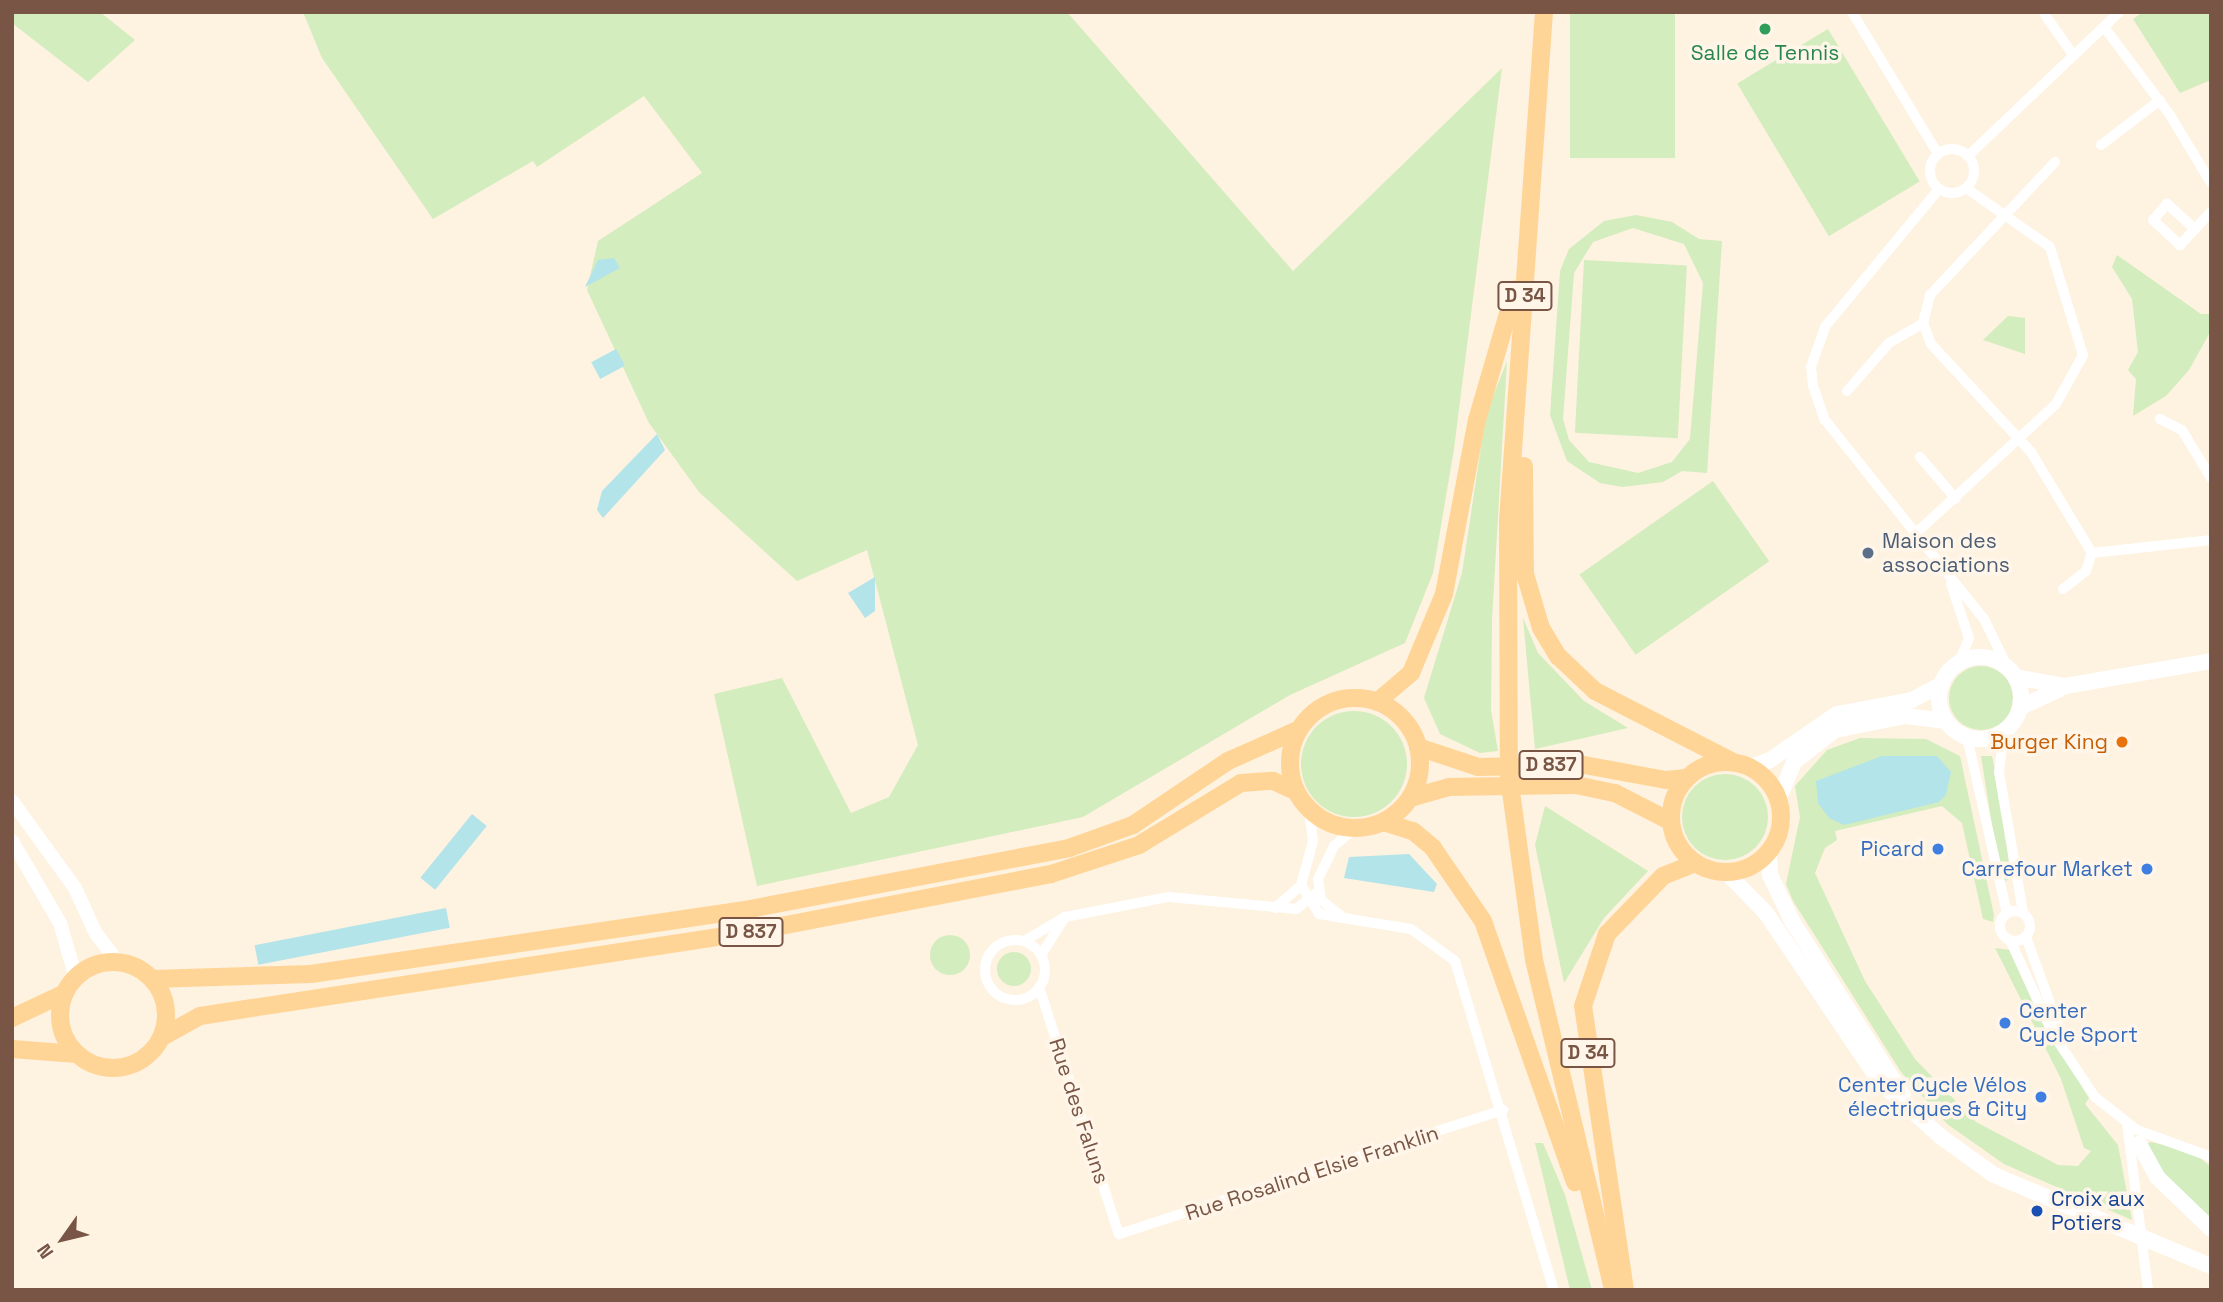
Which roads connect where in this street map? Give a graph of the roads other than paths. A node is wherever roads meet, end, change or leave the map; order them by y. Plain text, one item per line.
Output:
1 (1544, 12) edge
2 (1852, 12) edge
3 (2119, 12) edge
4 (2045, 15) dead end
5 (2104, 27) junction
6 (2074, 55) junction
7 (2160, 100) junction
8 (2101, 145) dead end
9 (1938, 153) junction
10 (1968, 156) junction
11 (2055, 162) dead end
12 (2211, 183) edge
13 (1966, 188) junction
14 (1939, 190) junction
15 (1530, 206) junction
16 (2211, 212) edge
17 (2006, 214) junction
18 (2195, 229) dead end
19 (1923, 323) junction
20 (1521, 385) junction
21 (1847, 391) dead end
22 (2160, 419) dead end
23 (2020, 439) junction
24 (1920, 457) dead end
25 (2211, 478) edge
26 (1956, 499) junction
27 (1914, 535) junction
28 (2211, 540) edge
29 (2092, 553) junction
30 (1934, 559) junction
31 (2063, 589) dead end
32 (2211, 661) edge
33 (1959, 663) junction
34 (2012, 672) junction
35 (1942, 684) junction
36 (2065, 686) junction
37 (1377, 702) junction
38 (2021, 707) junction
39 (1946, 721) junction
40 (1298, 730) junction
41 (2004, 732) junction
42 (1967, 737) junction
43 (1418, 747) junction
44 (1742, 765) junction
45 (1686, 778) junction
46 (1295, 791) junction
47 (1410, 798) junction
48 (12, 801) edge
49 (1779, 801) junction
50 (1309, 810) junction
51 (1670, 821) junction
52 (1383, 822) junction
53 (1354, 829) junction
54 (12, 841) edge
55 (1769, 851) junction
56 (1695, 863) junction
57 (1727, 873) junction
58 (1301, 885) junction
59 (1318, 892) junction
60 (1308, 904) junction
61 (1275, 908) junction
62 (2007, 913) junction
63 (2023, 913) junction
64 (1343, 917) junction
65 (1065, 918) junction
66 (2026, 937) junction
67 (2010, 940) junction
68 (1024, 941) junction
69 (1041, 955) junction
70 (118, 962) junction
71 (152, 979) junction
72 (70, 985) junction
73 (1039, 987) junction
74 (12, 1018) edge
75 (162, 1037) junction
76 (12, 1049) edge
77 (76, 1054) junction
78 (2072, 1061) junction
79 (1504, 1110) junction
80 (1918, 1117) junction
81 (2127, 1123) junction
82 (2138, 1137) junction
83 (2211, 1157) edge
84 (2130, 1162) junction
85 (2211, 1228) edge
86 (1119, 1234) joint
87 (2211, 1266) edge
88 (1554, 1290) edge
89 (1605, 1290) edge
90 (1613, 1290) edge
91 (1625, 1290) edge
92 (2148, 1290) edge

1 - 15 main road, D 34
2 - 9 street
3 - 5 street
4 - 6 street
5 - 6 street
5 - 7 street
6 - 10 street
7 - 8 street
7 - 12 street
9 - 10 street
9 - 14 street
10 - 13 street
11 - 17 street
13 - 14 street
13 - 17 street
14 - 27 street
15 - 20 main road, D 34
15 - 37 main road
16 - 18 street
17 - 19 street
17 - 23 street
19 - 21 street
19 - 23 street
20 - 44 main road
20 - 90 main road, D 34
22 - 25 street
23 - 26 street
23 - 29 street
24 - 26 street
26 - 27 street
27 - 30 street
28 - 29 street
29 - 31 street
30 - 33 street
30 - 34 street
32 - 36 main road
33 - 34 main road
33 - 35 main road
34 - 36 main road
34 - 38 main road
35 - 39 main road
35 - 44 main road
36 - 38 main road
37 - 40 main road
37 - 43 main road
38 - 41 main road
39 - 42 main road
39 - 49 main road
40 - 46 main road
40 - 71 main road, D 837
41 - 42 main road
41 - 63 street
42 - 62 street
43 - 45 main road, D 837
43 - 47 main road
44 - 45 main road
44 - 49 main road
45 - 51 main road
46 - 50 main road
46 - 75 main road, D 837
47 - 51 main road, D 837
47 - 52 main road
48 - 70 street
49 - 55 main road
50 - 53 main road
50 - 58 street
51 - 56 main road
52 - 53 main road
52 - 89 main road
53 - 59 street
54 - 72 street
55 - 57 main road
55 - 80 main road
56 - 57 main road
56 - 91 main road, D 34
57 - 80 main road
58 - 60 street
58 - 61 street
59 - 60 street
59 - 64 street
60 - 61 street
60 - 64 street
61 - 65 street
62 - 63 street
62 - 67 street
63 - 66 street
64 - 79 street
65 - 68 street
65 - 69 street
66 - 67 street
66 - 78 street
67 - 78 street
68 - 69 street
68 - 73 street
69 - 73 street
70 - 71 main road
70 - 72 main road
71 - 75 main road
72 - 74 main road
72 - 77 main road
73 - 86 street, Rue des Faluns
75 - 77 main road
76 - 77 main road
78 - 81 street
79 - 86 street, Rue Rosalind Elsie Franklin
79 - 88 street
80 - 87 main road
81 - 82 street
81 - 84 street
82 - 83 street
82 - 84 street
82 - 85 main road
84 - 92 street

